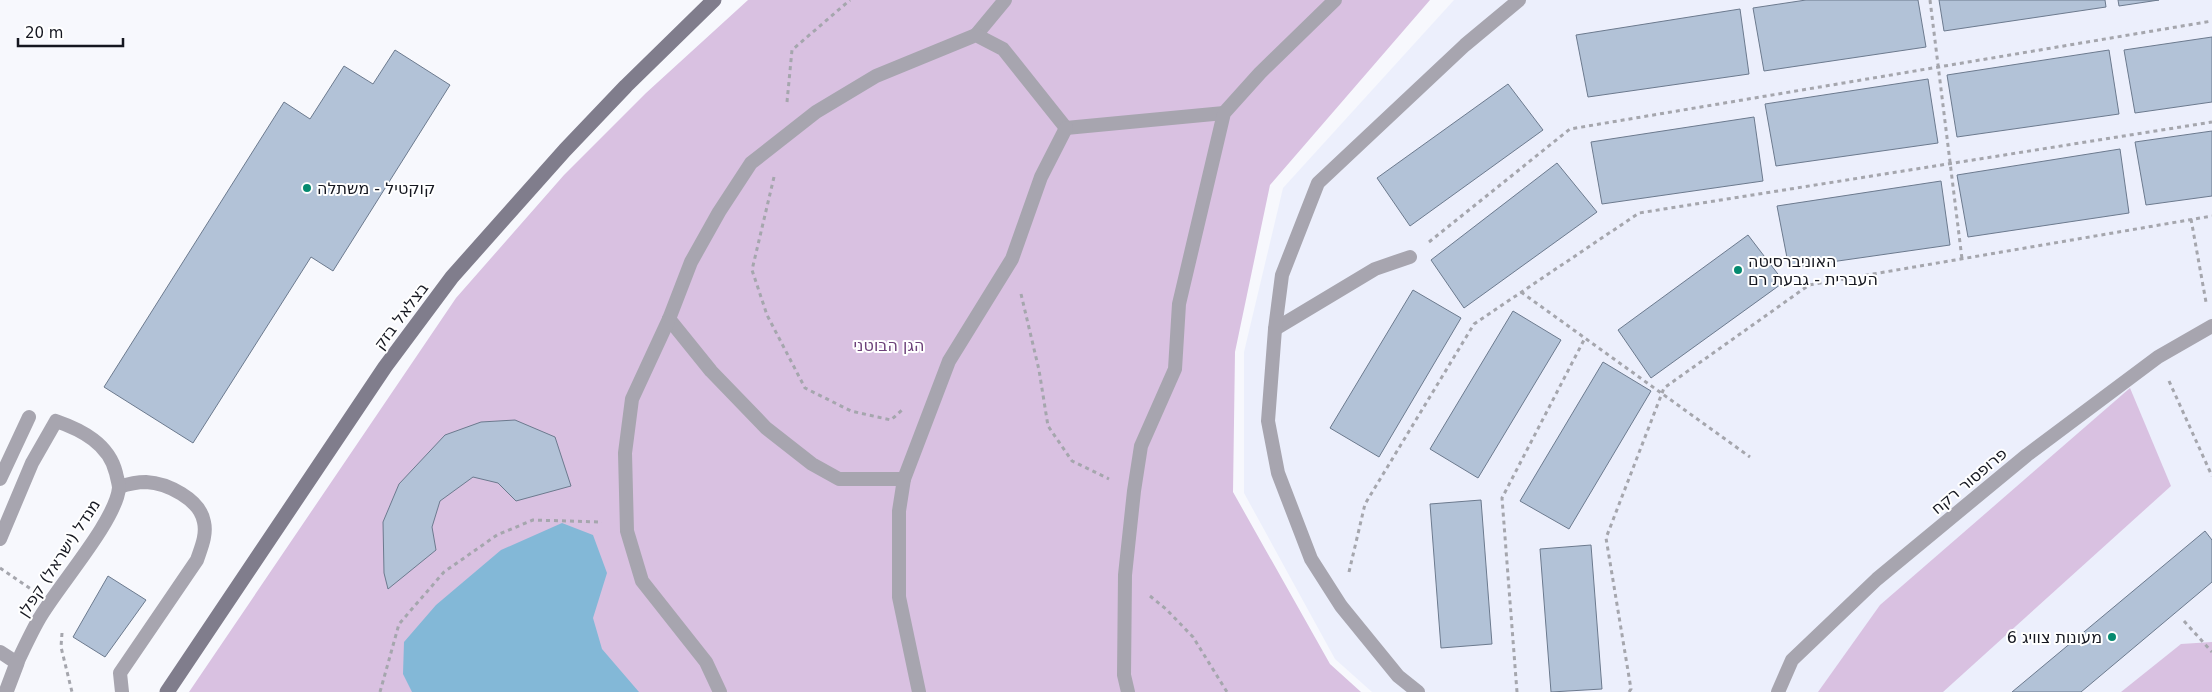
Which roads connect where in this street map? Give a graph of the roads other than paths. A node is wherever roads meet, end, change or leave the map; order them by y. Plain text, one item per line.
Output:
1 (714, 0) edge
2 (1005, 0) edge
3 (1335, 0) edge
4 (1519, 0) edge
5 (976, 35) junction
6 (1224, 113) junction
7 (1066, 128) junction
8 (1410, 257) road end
9 (669, 319) junction
10 (2211, 327) edge
11 (1275, 328) junction
12 (29, 417) dead end
13 (0, 478) edge
14 (904, 478) junction
15 (119, 487) junction
16 (0, 539) edge
17 (0, 652) edge
18 (17, 663) junction
19 (6, 692) edge
20 (122, 692) edge
21 (167, 692) edge
22 (720, 692) edge
23 (919, 692) edge
24 (1128, 692) edge
25 (1418, 692) edge
26 (1778, 692) edge

1 - 21 street, בצלאל בזק
2 - 5 lane
3 - 6 lane
4 - 11 lane
5 - 7 lane
5 - 9 lane
6 - 7 lane
6 - 24 lane
7 - 14 lane
8 - 11 lane
9 - 14 lane
9 - 22 lane
10 - 26 lane, פרופסור רקח
11 - 25 lane
12 - 13 lane
14 - 23 lane
15 - 16 lane, מנדל (ישראל) קפלן
15 - 18 lane, מנדל (ישראל) קפלן
15 - 20 lane
17 - 18 lane
18 - 19 street, מנדל (ישראל) קפלן

